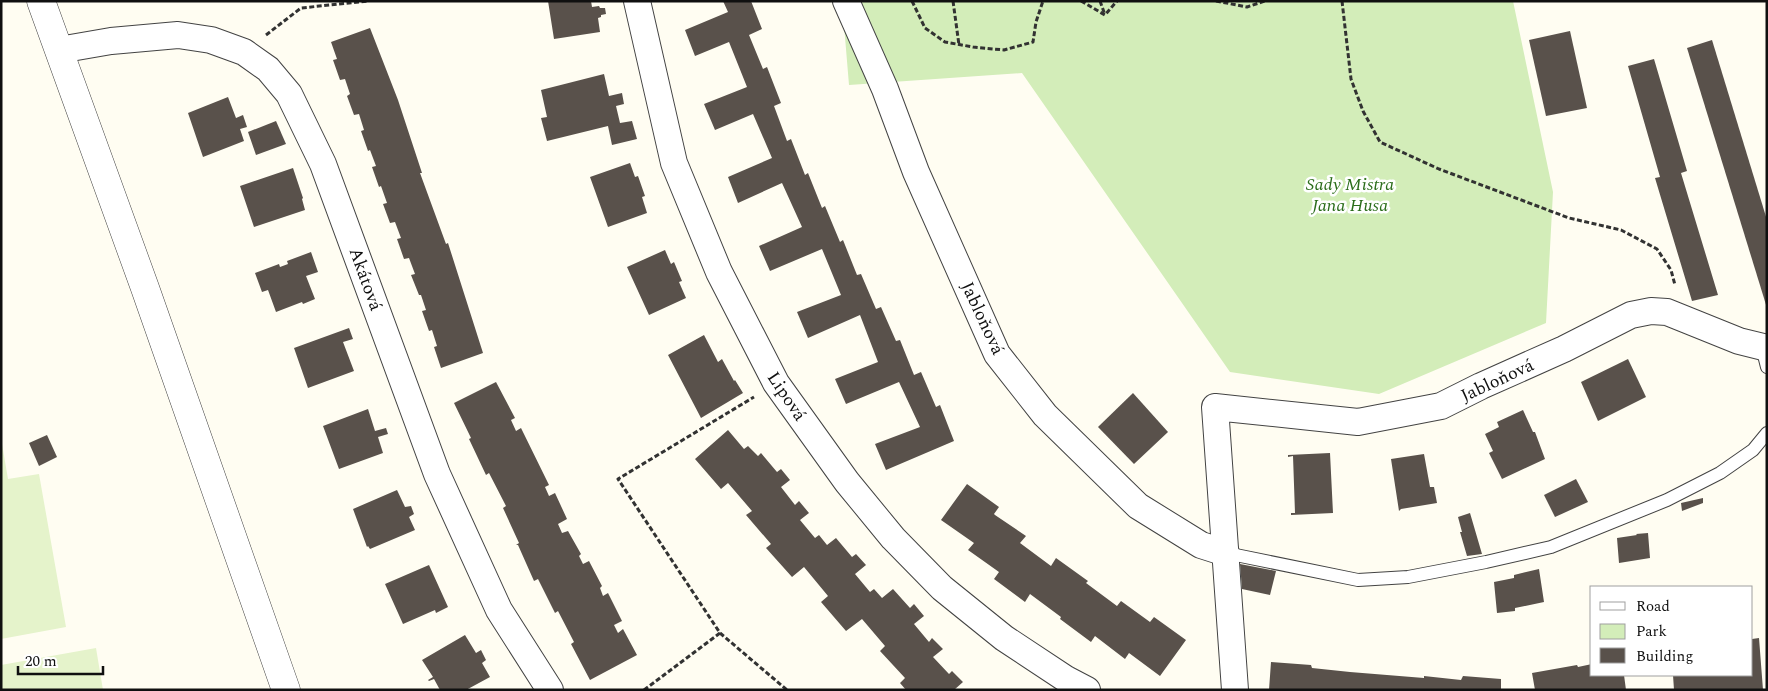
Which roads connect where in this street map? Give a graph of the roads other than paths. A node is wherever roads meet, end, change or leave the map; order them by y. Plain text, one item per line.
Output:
1 (42, 1) edge
2 (637, 1) edge
3 (846, 1) edge
4 (59, 50) junction
5 (1765, 354) edge
6 (1767, 433) edge
7 (1226, 553) junction
8 (286, 690) edge
9 (550, 690) edge
10 (1087, 690) edge
11 (1234, 690) edge

1 - 4 street
2 - 10 street, Lipová
3 - 7 street, Jabloňová
4 - 8 street
4 - 9 street, Akátová
5 - 7 street, Jabloňová
6 - 7 lane
7 - 11 street

